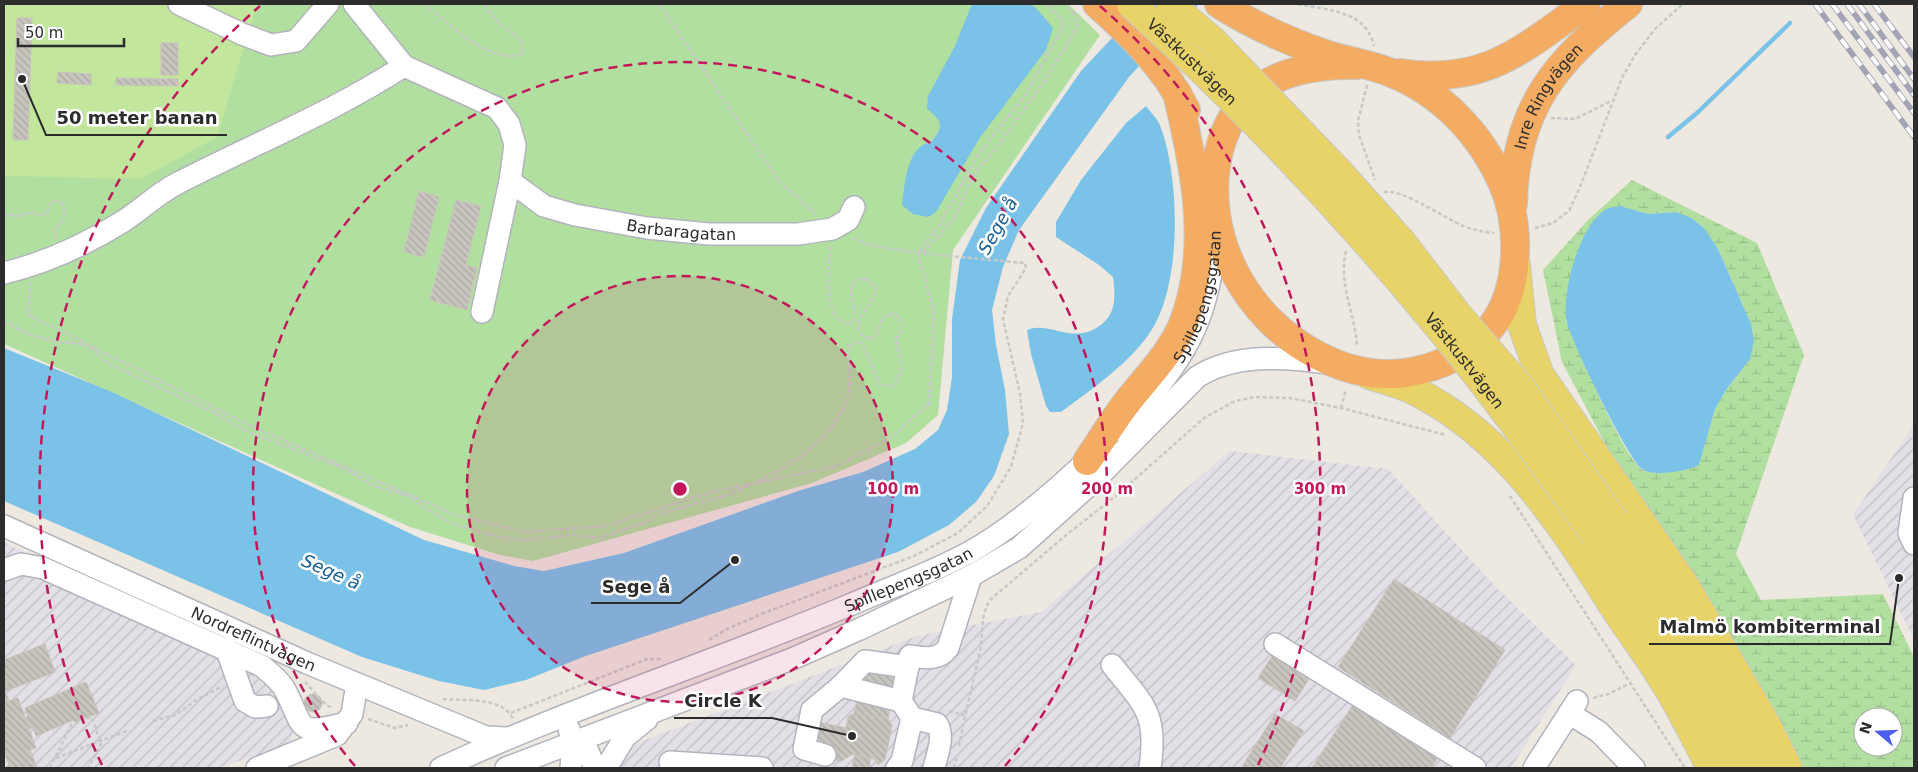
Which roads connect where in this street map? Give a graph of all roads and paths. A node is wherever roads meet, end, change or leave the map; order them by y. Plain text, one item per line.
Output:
1 (179, 4) edge
2 (328, 4) edge
3 (354, 4) edge
4 (425, 4) edge
5 (483, 4) edge
6 (659, 4) edge
7 (1047, 4) edge
8 (1065, 4) edge
9 (1170, 4) edge
10 (1219, 4) edge
11 (1298, 4) edge
12 (1586, 4) edge
13 (1628, 4) edge
14 (1682, 4) edge
15 (1113, 8) edge
16 (404, 66) junction
17 (1371, 66) junction
18 (1177, 93) junction
19 (1613, 101) junction
20 (1527, 124) junction
21 (510, 181) junction
22 (1378, 186) dead end
23 (1214, 189) junction
24 (1380, 193) dead end
25 (854, 207) dead end
26 (4, 215) edge
27 (1215, 217) junction
28 (1514, 231) junction
29 (832, 237) junction
30 (58, 242) dead end
31 (1346, 249) dead end
32 (918, 252) junction
33 (924, 252) junction
34 (33, 266) junction
35 (4, 273) edge
36 (482, 312) dead end
37 (4, 322) edge
38 (1357, 346) dead end
39 (1349, 374) junction
40 (1341, 408) junction
41 (1452, 438) dead end
42 (1087, 461) junction
43 (753, 484) junction
44 (1508, 494) dead end
45 (1914, 498) edge
46 (4, 526) edge
47 (1605, 529) junction
48 (1914, 544) edge
49 (4, 570) edge
50 (971, 576) junction
51 (703, 644) dead end
52 (1276, 644) dead end
53 (226, 648) junction
54 (667, 659) dead end
55 (909, 662) junction
56 (1112, 665) dead end
57 (302, 679) dead end
58 (237, 680) junction
59 (1631, 683) junction
60 (357, 684) junction
61 (841, 686) junction
62 (435, 698) dead end
63 (267, 706) dead end
64 (1573, 707) junction
65 (659, 708) junction
66 (907, 709) junction
67 (410, 712) junction
68 (347, 716) junction
69 (564, 716) junction
70 (154, 721) dead end
71 (300, 724) junction
72 (129, 730) dead end
73 (506, 738) junction
74 (100, 741) junction
75 (573, 741) junction
76 (302, 751) junction
77 (825, 755) dead end
78 (55, 758) junction
79 (670, 762) dead end
80 (50, 768) edge
81 (88, 768) edge
82 (257, 768) edge
83 (441, 768) edge
84 (506, 768) edge
85 (571, 768) edge
86 (595, 768) edge
87 (606, 768) edge
88 (762, 768) edge
89 (897, 768) edge
90 (934, 768) edge
91 (954, 768) edge
92 (1150, 768) edge
93 (1475, 768) edge
94 (1534, 768) edge
95 (1634, 768) edge
96 (1685, 768) edge
97 (1711, 768) edge
98 (1734, 768) edge
99 (1763, 768) edge
100 (1788, 768) edge

1 - 2 street
3 - 16 street
4 - 5 path
6 - 29 path
7 - 32 path
8 - 33 path
9 - 47 main road, Västkustvägen, bridge
10 - 17 highway
11 - 17 path
12 - 17 highway, Inre Ringvägen
13 - 20 highway, Inre Ringvägen
14 - 19 path
15 - 18 highway
15 - 47 main road, Västkustvägen, bridge
16 - 21 street
16 - 34 street
17 - 22 path
17 - 23 highway
17 - 28 highway
18 - 23 highway
18 - 42 highway
19 - 20 path
19 - 28 path
20 - 28 highway, Inre Ringvägen
21 - 29 street, Barbaragatan
21 - 36 street
23 - 27 highway
24 - 28 path
25 - 29 street
26 - 30 path
27 - 39 highway
27 - 42 street, Spillepengsgatan
28 - 39 highway, Inre Ringvägen
28 - 100 main road
29 - 32 path
29 - 43 path
31 - 38 path
32 - 33 path
32 - 43 path
33 - 51 path
34 - 35 street
34 - 43 path
37 - 43 path
39 - 40 path
39 - 50 street, Spillepengsgatan
39 - 97 main road
40 - 41 path
40 - 91 path
42 - 69 street, Spillepengsgatan
44 - 59 path
45 - 48 street
46 - 60 street, Nordreflintvägen
47 - 98 main road, Västkustvägen
47 - 99 main road, Västkustvägen
49 - 53 street
50 - 55 street
50 - 65 street, Spillepengsgatan
52 - 93 street
53 - 58 street
53 - 71 street
54 - 62 path
55 - 61 street
55 - 66 street
56 - 92 street
57 - 68 path
58 - 63 street
58 - 70 path
59 - 64 path
59 - 96 path
60 - 67 street, Nordreflintvägen
60 - 68 street
61 - 66 street
61 - 77 street
64 - 94 street
64 - 95 street
65 - 75 street, Spillepengsgatan
65 - 87 street
66 - 89 street
66 - 90 street
67 - 68 path
67 - 73 street, Nordreflintvägen
68 - 71 street
68 - 76 street
69 - 73 street, Spillepengsgatan
69 - 75 street
71 - 76 street
72 - 74 path
73 - 83 street, Spillepengsgatan
74 - 78 path
74 - 78 path
74 - 81 path
75 - 84 street, Spillepengsgatan
75 - 85 street
75 - 86 street
76 - 82 street
78 - 80 path
79 - 88 street

